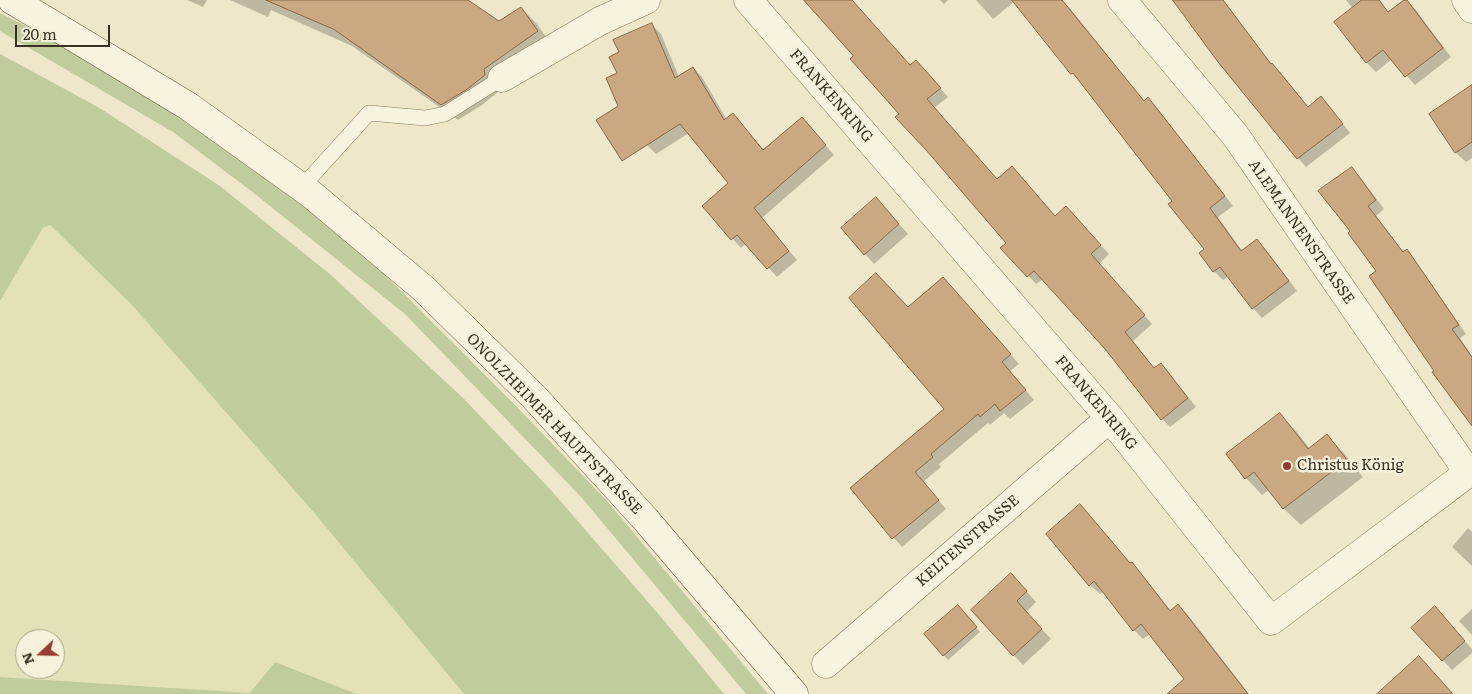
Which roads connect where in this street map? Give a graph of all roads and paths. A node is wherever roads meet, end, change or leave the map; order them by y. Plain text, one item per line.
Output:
1 (12, 0) edge
2 (646, 0) edge
3 (748, 0) edge
4 (1122, 0) edge
5 (1466, 0) edge
6 (1472, 9) edge
7 (502, 78) joint
8 (301, 188) junction
9 (1110, 418) junction
10 (1470, 471) edge
11 (826, 664) dead end
12 (794, 694) edge

1 - 8 street, ONOLZHEIMER HAUPTSTRASSE
2 - 7 street
3 - 9 street, FRANKENRING
4 - 10 street, ALEMANNENSTRASSE
5 - 6 street
7 - 8 lane
8 - 12 street, ONOLZHEIMER HAUPTSTRASSE
9 - 10 street, FRANKENRING
9 - 11 street, KELTENSTRASSE

